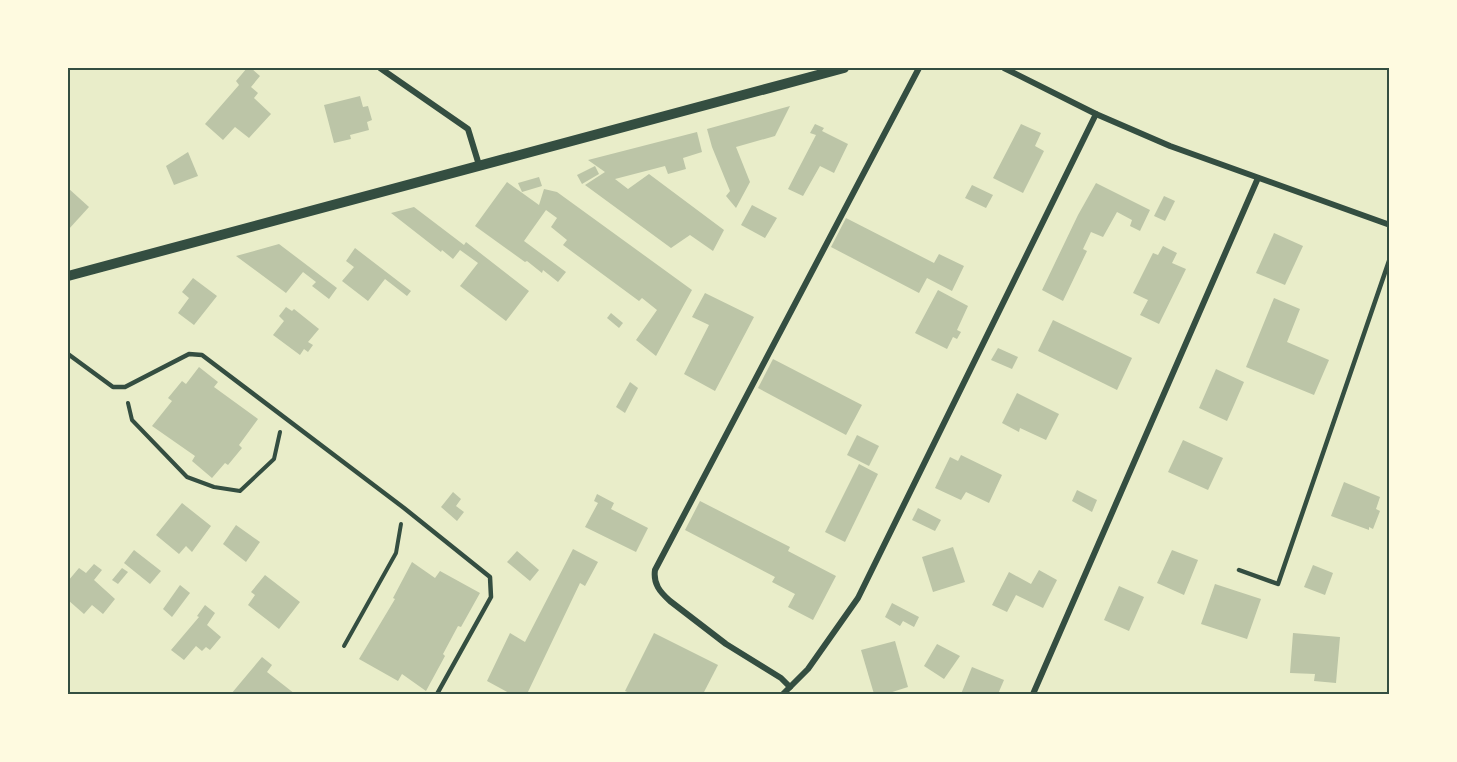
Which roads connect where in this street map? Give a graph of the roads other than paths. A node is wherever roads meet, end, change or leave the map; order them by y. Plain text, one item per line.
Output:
1 (380, 68) edge
2 (844, 68) edge
3 (919, 68) edge
4 (1004, 68) edge
5 (1096, 114) junction
6 (479, 165) junction
7 (1258, 178) junction
8 (1389, 225) edge
9 (1389, 258) edge
10 (68, 276) edge
11 (68, 354) edge
12 (1239, 570) dead end
13 (790, 687) junction
14 (437, 694) edge
15 (783, 694) edge
16 (1033, 694) edge

1 - 6 street
2 - 6 street
3 - 13 street
4 - 5 street
5 - 7 street
5 - 13 street
6 - 10 street
7 - 8 street
7 - 16 street
9 - 12 lane
11 - 14 lane
13 - 15 street

